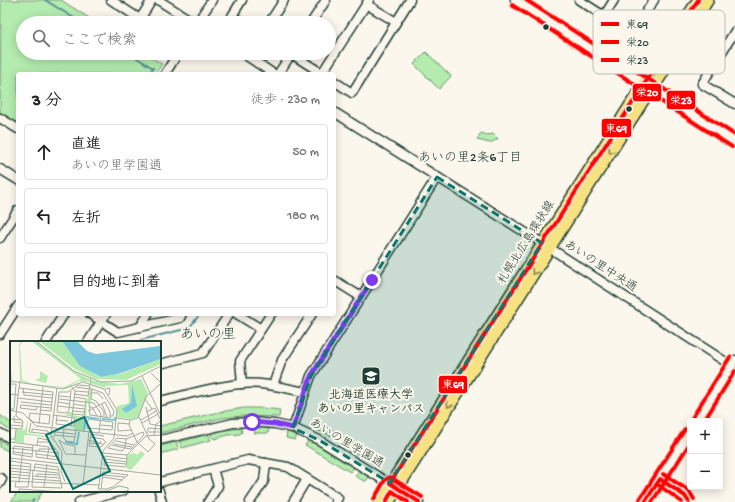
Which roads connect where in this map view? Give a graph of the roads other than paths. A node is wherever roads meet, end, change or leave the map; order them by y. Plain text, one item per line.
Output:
1 (110, 0) edge
2 (152, 0) edge
3 (158, 0) edge
4 (212, 0) edge
5 (242, 0) edge
6 (284, 0) edge
7 (326, 0) edge
8 (410, 0) edge
9 (515, 0) edge
10 (579, 0) edge
11 (614, 0) edge
12 (654, 0) edge
13 (698, 0) edge
14 (708, 0) edge
15 (368, 2) edge
16 (595, 10) edge
17 (608, 10) edge
18 (647, 10) edge
19 (692, 10) edge
20 (702, 10) edge
21 (135, 16) edge
22 (142, 16) edge
23 (184, 16) edge
24 (201, 16) edge
25 (232, 16) edge
26 (274, 16) edge
27 (316, 16) edge
28 (396, 22) junction
29 (735, 32) edge
30 (725, 48) edge
31 (593, 50) edge
32 (336, 53) edge
33 (174, 60) edge
34 (253, 60) edge
35 (287, 60) edge
36 (302, 60) edge
37 (332, 60) edge
38 (166, 72) edge
39 (271, 72) edge
40 (279, 72) edge
41 (320, 72) edge
42 (324, 72) edge
43 (629, 74) edge
44 (655, 74) edge
45 (662, 74) edge
46 (708, 74) edge
47 (336, 82) edge
48 (648, 86) junction
49 (734, 101) edge
50 (336, 113) edge
51 (0, 118) edge
52 (16, 129) edge
53 (735, 142) edge
54 (0, 169) edge
55 (437, 177) junction
56 (16, 179) edge
57 (16, 213) edge
58 (0, 221) edge
59 (8, 226) junction
60 (0, 238) edge
61 (546, 246) junction
62 (336, 281) edge
63 (361, 297) junction
64 (16, 309) edge
65 (63, 316) edge
66 (93, 316) edge
67 (105, 316) edge
68 (147, 316) edge
69 (181, 316) edge
70 (228, 316) edge
71 (240, 316) edge
72 (270, 316) edge
73 (311, 316) edge
74 (101, 321) junction
75 (140, 327) junction
76 (261, 329) junction
77 (0, 334) edge
78 (47, 341) edge
79 (89, 341) edge
80 (733, 363) edge
81 (161, 364) edge
82 (242, 384) junction
83 (273, 385) junction
84 (305, 392) junction
85 (161, 401) edge
86 (699, 418) edge
87 (293, 428) junction
88 (0, 433) edge
89 (687, 437) edge
90 (10, 438) edge
91 (161, 440) edge
92 (266, 463) junction
93 (213, 469) junction
94 (0, 478) edge
95 (307, 479) junction
96 (161, 482) edge
97 (0, 483) edge
98 (394, 486) junction
99 (121, 492) edge
100 (159, 492) edge
101 (103, 499) edge
102 (79, 502) edge
103 (162, 502) edge
104 (208, 502) edge
105 (250, 502) edge
106 (293, 502) edge
107 (335, 502) edge
108 (379, 502) edge
109 (389, 502) edge
110 (419, 502) edge
111 (646, 502) edge

1 - 21 street
2 - 22 street
3 - 23 street
4 - 24 street
5 - 25 street
6 - 26 street
7 - 27 street
8 - 28 street
9 - 31 street
10 - 16 street
11 - 17 street
12 - 18 street
13 - 19 main road, 札幌北広島環状線
14 - 20 main road, 札幌北広島環状線
15 - 28 street
15 - 32 street
28 - 47 street
29 - 30 street
33 - 38 street
34 - 39 street
35 - 40 street
36 - 41 street
37 - 42 street
43 - 48 street
44 - 48 main road, 札幌北広島環状線
45 - 48 main road, 札幌北広島環状線
46 - 49 street
48 - 53 street
48 - 61 main road, 札幌北広島環状線
50 - 55 street, あいの里中央通
51 - 52 street
54 - 56 street
55 - 61 street, あいの里中央通
55 - 63 street
57 - 59 street
58 - 59 street
59 - 60 street
61 - 80 street, あいの里中央通
61 - 98 main road, 札幌北広島環状線
62 - 63 street
63 - 84 street
64 - 77 street
65 - 78 street
66 - 74 street
67 - 74 street
68 - 75 street
69 - 75 street
70 - 81 street
71 - 76 street
72 - 76 street
73 - 83 street
74 - 75 street
74 - 79 street
76 - 82 street
80 - 86 street
82 - 83 street
82 - 85 street
83 - 84 street
84 - 87 street
87 - 91 street, あいの里学園通
87 - 98 street, あいの里学園通
88 - 90 street
89 - 111 street
92 - 93 street
92 - 95 street
92 - 105 street
93 - 96 street
93 - 104 street
94 - 97 street
95 - 106 street
95 - 107 street
98 - 108 main road, 札幌北広島環状線
98 - 109 main road, 札幌北広島環状線
98 - 110 street, あいの里学園通
99 - 101 street
100 - 103 street
101 - 102 street

